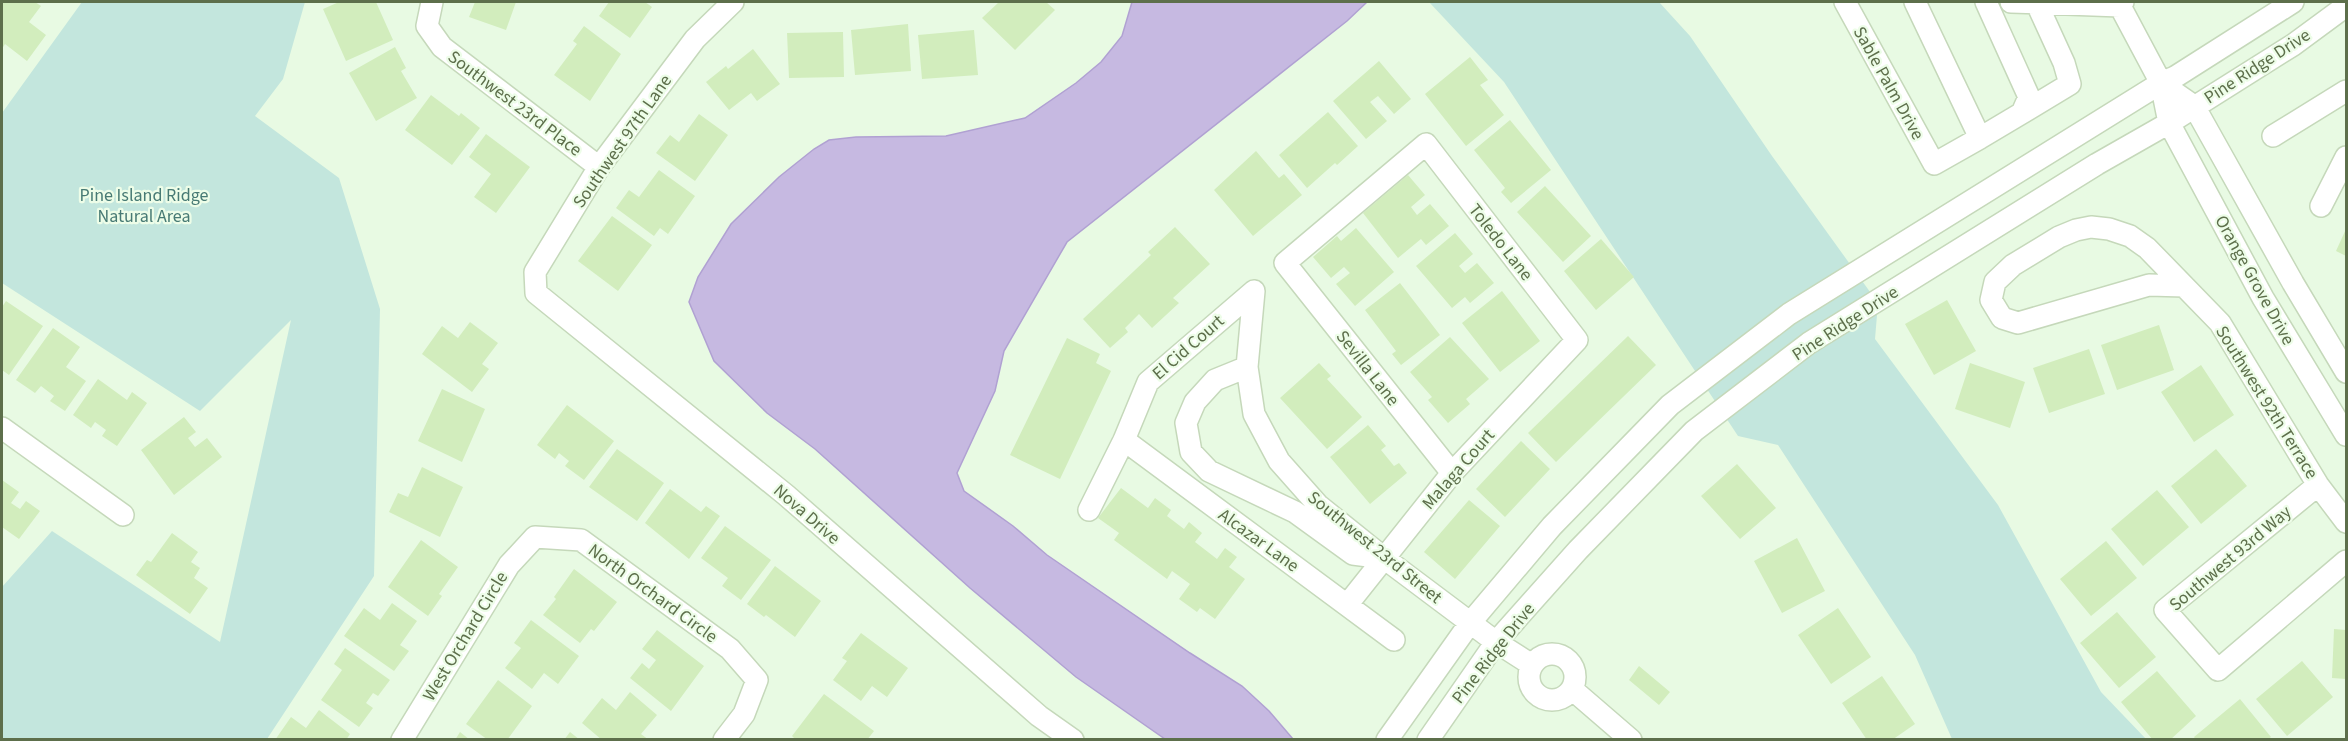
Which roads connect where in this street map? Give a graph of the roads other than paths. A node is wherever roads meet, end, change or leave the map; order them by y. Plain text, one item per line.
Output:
1 (432, 2) edge
2 (733, 2) edge
3 (1845, 2) edge
4 (1915, 2) edge
5 (1986, 2) edge
6 (2011, 2) edge
7 (2293, 2) edge
8 (2037, 4) junction
9 (2121, 4) edge
10 (2346, 6) edge
11 (2161, 83) junction
12 (2346, 91) edge
13 (2194, 106) junction
14 (2022, 113) junction
15 (2169, 123) junction
16 (2273, 136) dead end
17 (1980, 138) junction
18 (2346, 157) edge
19 (599, 167) junction
20 (2321, 206) dead end
21 (1285, 264) joint
22 (2184, 286) junction
23 (1254, 291) joint
24 (536, 293) joint
25 (1577, 340) joint
26 (1247, 368) junction
27 (2346, 372) edge
28 (2, 428) edge
29 (2346, 435) edge
30 (1124, 440) junction
31 (1452, 473) junction
32 (2318, 485) junction
33 (1089, 510) dead end
34 (123, 515) dead end
35 (2346, 522) edge
36 (535, 537) joint
37 (1383, 558) junction
38 (2346, 561) edge
39 (1347, 605) junction
40 (1470, 623) junction
41 (1394, 640) dead end
42 (1496, 642) junction
43 (1533, 665) junction
44 (1573, 690) junction
45 (402, 740) edge
46 (724, 740) edge
47 (1073, 740) edge
48 (1387, 740) edge
49 (1428, 740) edge
50 (1631, 740) edge

1 - 19 street, Southwest 23rd Place
2 - 19 street, Southwest 97th Lane
3 - 17 street, Sable Palm Drive
4 - 17 street
5 - 14 street
6 - 8 street
7 - 11 street, Pine Ridge Drive
8 - 9 street
8 - 14 street
9 - 11 street
10 - 13 street, Pine Ridge Drive
11 - 13 street, Orange Grove Drive
11 - 15 street, Orange Grove Drive
11 - 40 street, Pine Ridge Drive
12 - 16 street
13 - 15 street, Pine Ridge Drive
13 - 27 street, Orange Grove Drive
14 - 17 street
15 - 29 street, Orange Grove Drive
15 - 42 street, Pine Ridge Drive
18 - 20 street
19 - 24 street, Southwest 97th Lane
21 - 25 street, Toledo Lane
21 - 31 street, Sevilla Lane
22 - 22 street, Southwest 92th Terrace
22 - 32 street, Southwest 92th Terrace
23 - 26 street, Southwest 23rd Street
23 - 30 street, El Cid Court
24 - 47 street, Nova Drive
25 - 31 street, Malaga Court
26 - 37 street, Southwest 23rd Street
26 - 37 street
28 - 34 street
30 - 33 street, El Cid Court
30 - 39 street, Alcazar Lane
31 - 37 street, Malaga Court
32 - 35 street, Southwest 92th Terrace
32 - 38 street, Southwest 93rd Way
36 - 45 street, West Orchard Circle
36 - 46 street, North Orchard Circle
37 - 39 street, Malaga Court
37 - 40 street, Southwest 23rd Street
39 - 41 street, Alcazar Lane
40 - 42 street, Southwest 23rd Street
40 - 48 street, Pine Ridge Drive
42 - 43 street, Southwest 23rd Street
42 - 49 street, Pine Ridge Drive
43 - 44 street
43 - 44 street
44 - 50 street

